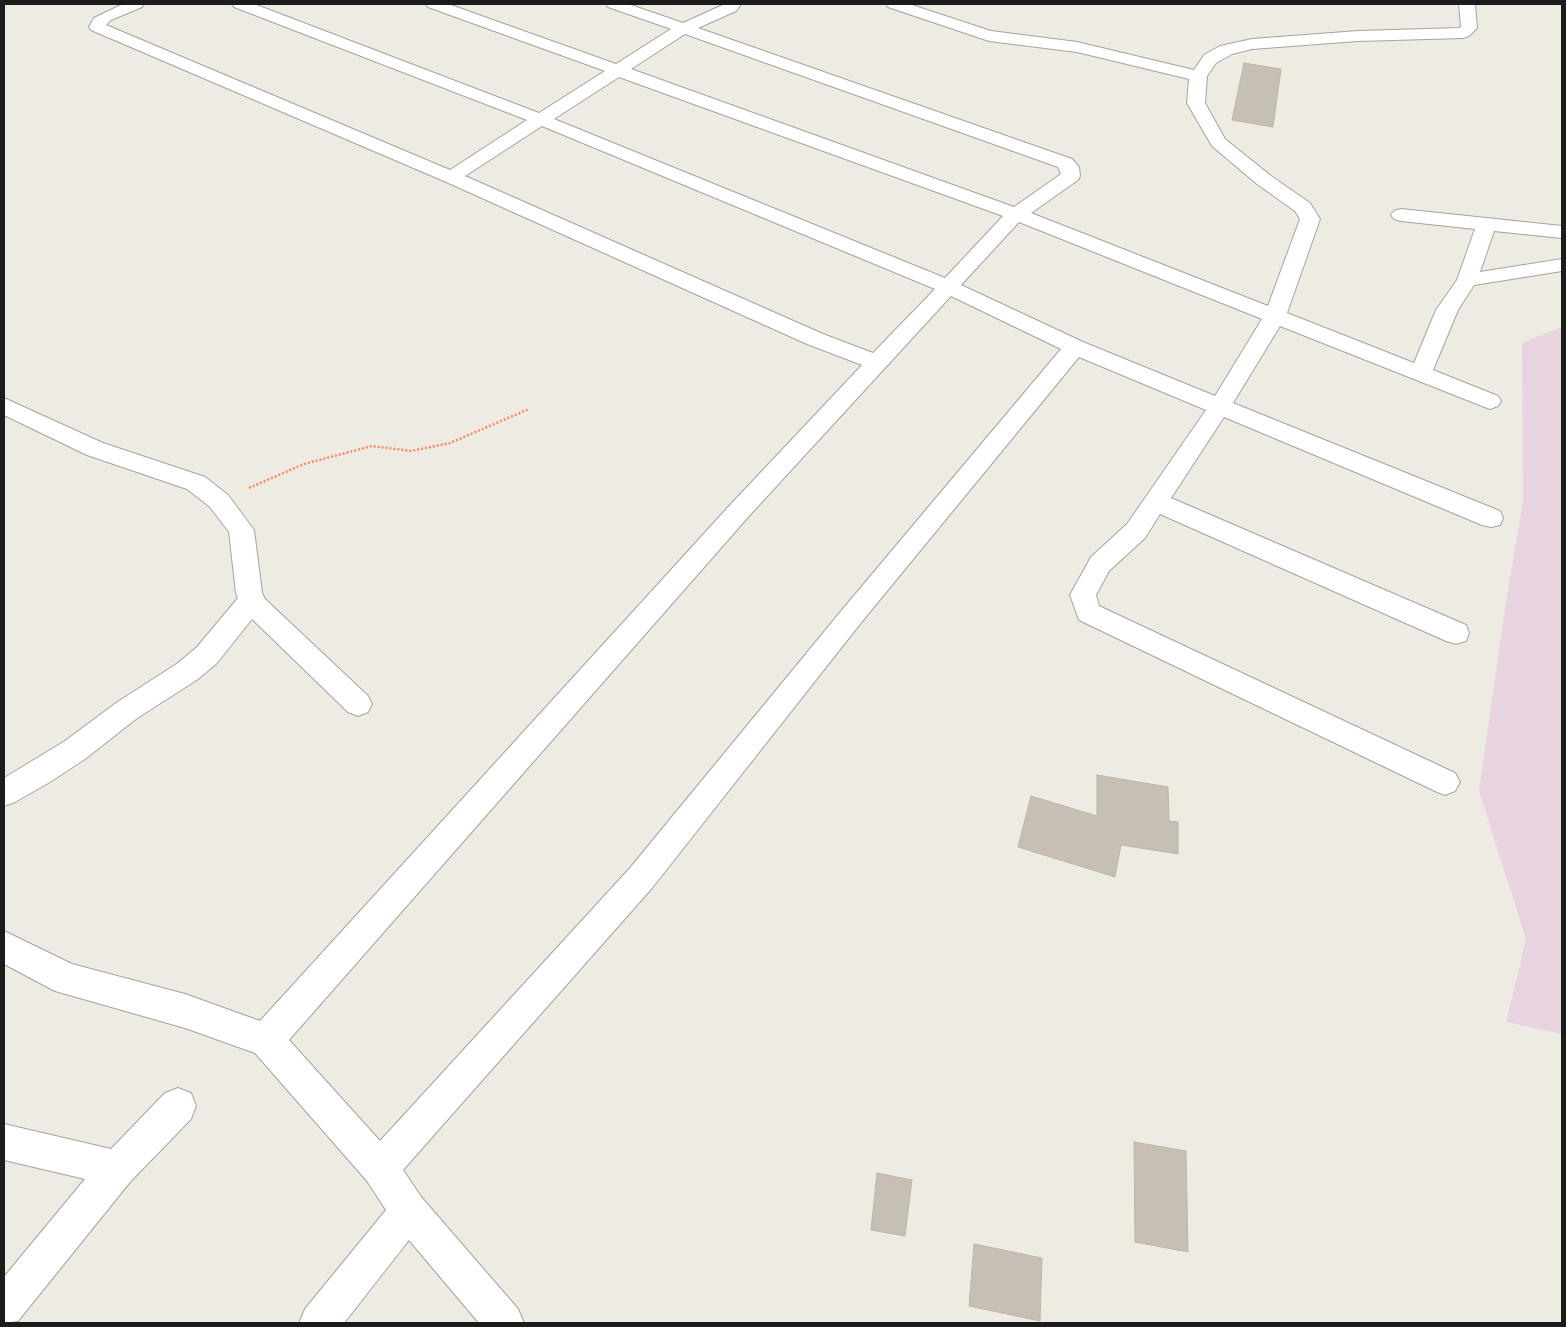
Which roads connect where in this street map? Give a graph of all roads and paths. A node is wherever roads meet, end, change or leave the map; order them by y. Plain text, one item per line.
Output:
1 (136, 4) edge
2 (240, 4) edge
3 (434, 4) edge
4 (614, 4) edge
5 (733, 4) edge
6 (894, 4) edge
7 (1467, 4) edge
8 (684, 28) junction
9 (618, 70) junction
10 (1198, 76) junction
11 (542, 120) junction
12 (451, 178) junction
13 (1016, 214) junction
14 (1401, 215) dead end
15 (1487, 224) junction
16 (1562, 232) edge
17 (1562, 265) edge
18 (1467, 280) junction
19 (949, 287) junction
20 (1274, 316) junction
21 (1075, 346) junction
22 (877, 363) junction
23 (1421, 373) junction
24 (1490, 401) dead end
25 (4, 406) edge
26 (1220, 406) junction
27 (529, 409) dead end
28 (219, 501) junction
29 (1156, 502) junction
30 (1490, 518) dead end
31 (252, 600) junction
32 (1456, 633) dead end
33 (358, 704) dead end
34 (1445, 782) dead end
35 (4, 793) edge
36 (4, 947) edge
37 (266, 1040) junction
38 (178, 1106) dead end
39 (4, 1142) edge
40 (380, 1168) junction
41 (117, 1169) junction
42 (409, 1211) junction
43 (4, 1307) edge
44 (319, 1323) edge
45 (504, 1323) edge

1 - 12 street
2 - 11 street
3 - 9 street
4 - 8 street
5 - 8 street
6 - 10 street
7 - 10 street
8 - 9 street
8 - 13 street
9 - 11 street
9 - 13 street
10 - 20 street
11 - 12 street
11 - 19 street
12 - 22 street
13 - 19 street
13 - 20 street
14 - 15 street
15 - 16 street
15 - 18 street
17 - 18 street
18 - 23 street
19 - 21 street
19 - 22 street
20 - 23 street
20 - 26 street
21 - 26 street
21 - 40 street
22 - 37 street
23 - 24 street
25 - 28 street
26 - 29 street
26 - 30 street
27 - 28 path
28 - 31 street
29 - 32 street
29 - 34 street
31 - 33 street
31 - 35 street
36 - 37 street
37 - 40 street
38 - 41 street
39 - 41 street
40 - 42 street
41 - 43 street
42 - 44 street
42 - 45 street

